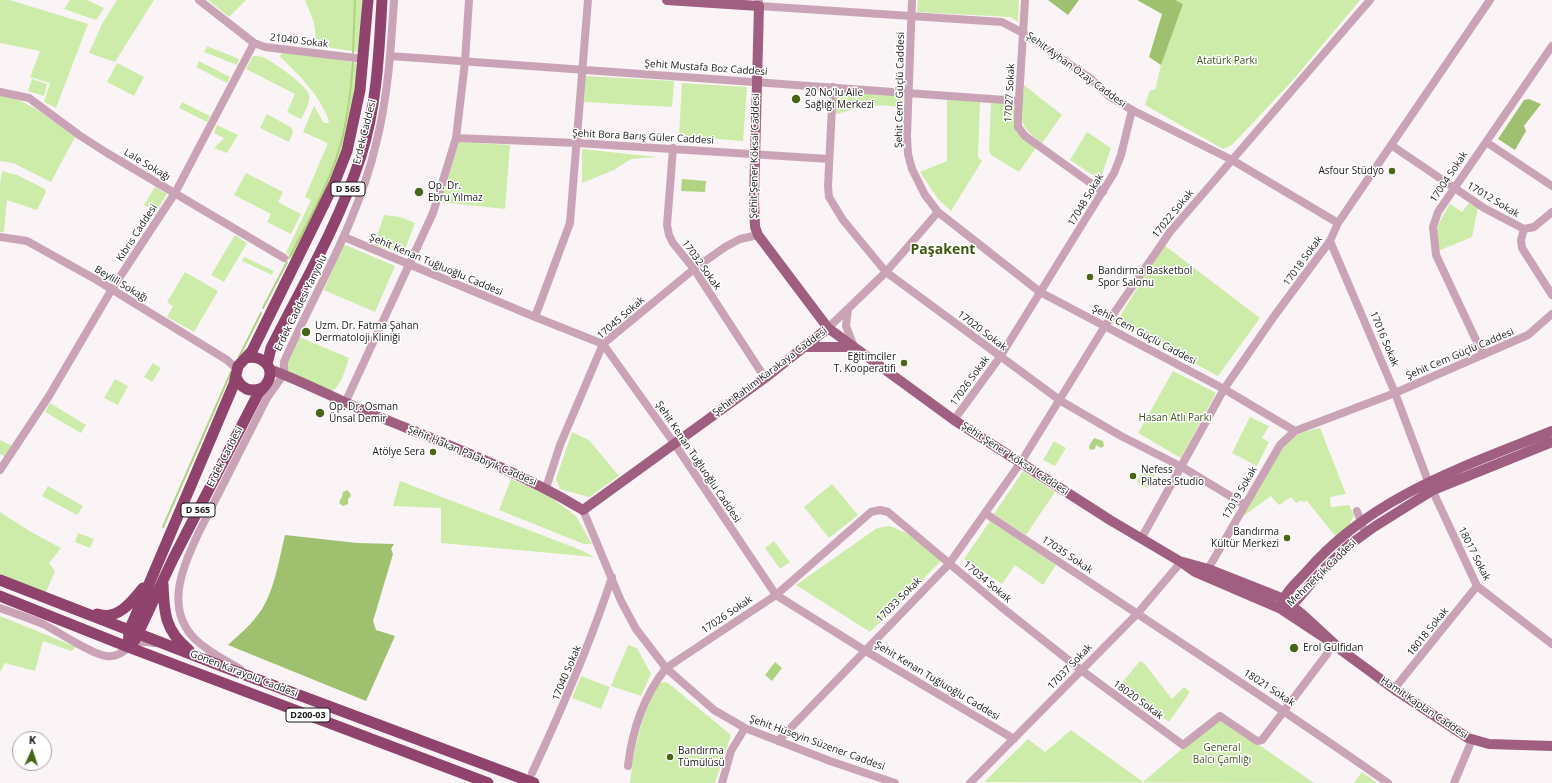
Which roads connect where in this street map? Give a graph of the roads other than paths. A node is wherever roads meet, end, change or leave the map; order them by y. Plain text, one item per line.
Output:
1 (199, 0) edge
2 (368, 0) edge
3 (382, 0) edge
4 (394, 0) edge
5 (469, 0) edge
6 (588, 0) edge
7 (667, 0) edge
8 (912, 0) edge
9 (1025, 0) edge
10 (1370, 0) edge
11 (1490, 0) edge
12 (759, 3) edge
13 (911, 17) junction
14 (1023, 33) junction
15 (254, 43) junction
16 (1552, 46) edge
17 (390, 56) junction
18 (364, 59) junction
19 (465, 62) junction
20 (583, 70) junction
21 (756, 82) junction
22 (833, 87) junction
23 (0, 92) edge
24 (910, 92) junction
25 (1019, 101) junction
26 (1132, 110) junction
27 (456, 138) junction
28 (1486, 142) junction
29 (577, 143) junction
30 (1391, 145) junction
31 (673, 148) junction
32 (755, 154) junction
33 (829, 159) junction
34 (1232, 160) junction
35 (1552, 186) edge
36 (1454, 188) junction
37 (1103, 192) junction
38 (175, 193) junction
39 (938, 212) junction
40 (1552, 212) edge
41 (1338, 223) junction
42 (1524, 229) junction
43 (758, 235) junction
44 (0, 236) edge
45 (344, 237) junction
46 (1330, 241) junction
47 (284, 258) dead end
48 (410, 265) junction
49 (694, 269) junction
50 (886, 272) junction
51 (112, 289) junction
52 (1040, 292) junction
53 (1552, 295) edge
54 (848, 309) junction
55 (1552, 314) edge
56 (535, 318) junction
57 (1106, 326) junction
58 (828, 328) junction
59 (603, 344) junction
60 (804, 347) junction
61 (854, 347) junction
62 (1483, 355) junction
63 (1000, 357) junction
64 (240, 367) junction
65 (282, 374) junction
66 (267, 375) junction
67 (765, 378) junction
68 (1224, 389) junction
69 (1395, 392) junction
70 (1061, 401) junction
71 (345, 403) junction
72 (954, 420) junction
73 (1552, 430) edge
74 (1296, 431) junction
75 (1552, 442) edge
76 (674, 443) junction
77 (1021, 462) junction
78 (1182, 467) junction
79 (0, 470) edge
80 (1431, 486) junction
81 (546, 488) junction
82 (1245, 505) junction
83 (582, 510) junction
84 (880, 510) joint
85 (1357, 511) dead end
86 (985, 513) junction
87 (1361, 521) junction
88 (1365, 533) junction
89 (1141, 539) junction
90 (1182, 562) junction
91 (949, 564) junction
92 (1208, 569) junction
93 (152, 577) junction
94 (612, 577) junction
95 (0, 580) edge
96 (163, 581) junction
97 (1477, 586) junction
98 (776, 595) junction
99 (0, 596) edge
100 (1285, 605) junction
101 (71, 606) junction
102 (0, 608) edge
103 (1137, 614) junction
104 (134, 633) junction
105 (1331, 642) junction
106 (1552, 644) edge
107 (128, 647) junction
108 (864, 650) junction
109 (1341, 650) junction
110 (1327, 654) junction
111 (205, 660) junction
112 (224, 667) junction
113 (666, 668) junction
114 (1081, 670) junction
115 (256, 679) junction
116 (1394, 689) junction
117 (1285, 710) junction
118 (745, 728) junction
119 (1014, 739) junction
120 (1472, 740) junction
121 (778, 741) junction
122 (1552, 746) edge
123 (628, 766) dead end
124 (533, 778) edge
125 (488, 783) edge
126 (722, 783) edge
127 (895, 783) edge
128 (970, 783) edge
129 (1388, 783) edge
130 (1454, 783) edge

1 - 15 street, 21040 Sokak
2 - 18 highway, Erdek Caddesi / D 565
3 - 66 highway, Erdek Caddesi / D 565
4 - 17 street, Erdek Caddesi Yanyolu
5 - 19 street
6 - 20 street
7 - 12 main road, Şehit Ayhan Özay Caddesi
8 - 13 street, Şehit Cem Güçlü Caddesi
9 - 14 street, 17027 Sokak
10 - 34 street, 17022 Sokak
11 - 30 street, 17018 Sokak
12 - 13 street, Şehit Ayhan Özay Caddesi
12 - 21 main road, Şehit Şener Köksal Caddesi
13 - 14 street, Şehit Ayhan Özay Caddesi
13 - 24 street, Şehit Cem Güçlü Caddesi
14 - 25 street, 17027 Sokak
14 - 26 street, Şehit Ayhan Özay Caddesi
15 - 18 street, 21040 Sokak
15 - 38 street, Kıbrıs Caddesi
16 - 28 street, 17004 Sokak
17 - 19 street, Şehit Mustafa Boz Caddesi
17 - 45 street, Erdek Caddesi Yanyolu
18 - 64 highway, Erdek Caddesi / D 565
19 - 20 street, Şehit Mustafa Boz Caddesi
19 - 27 street
20 - 21 street, Şehit Mustafa Boz Caddesi
20 - 29 street
21 - 22 street, Şehit Mustafa Boz Caddesi
21 - 32 main road, Şehit Şener Köksal Caddesi
22 - 24 street, Şehit Mustafa Boz Caddesi
22 - 33 street, 17020 Sokak
23 - 38 street, Lale Sokağı
24 - 25 street, Şehit Mustafa Boz Caddesi
24 - 39 street, Şehit Cem Güçlü Caddesi
25 - 37 street, 17027 Sokak
26 - 34 street, Şehit Ayhan Özay Caddesi
26 - 37 street, 17048 Sokak
27 - 29 street, Şehit Bora Barış Güler Caddesi
27 - 48 street
28 - 35 street
28 - 36 street, 17004 Sokak
29 - 31 street, Şehit Bora Barış Güler Caddesi
29 - 56 street
30 - 36 street, 17012 Sokak
30 - 41 street, 17018 Sokak
31 - 32 street, Şehit Bora Barış Güler Caddesi
31 - 49 street, 17032 Sokak
32 - 33 street, Şehit Bora Barış Güler Caddesi
32 - 43 main road, Şehit Şener Köksal Caddesi
33 - 50 street, 17020 Sokak
34 - 41 street, Şehit Ayhan Özay Caddesi
34 - 57 street, 17022 Sokak
36 - 42 street, 17012 Sokak
36 - 62 street, 17004 Sokak
37 - 52 street, 17048 Sokak
38 - 47 street, Lale Sokağı
38 - 51 street, Kıbrıs Caddesi
39 - 50 street, Şehit Rahim Karakaya Caddesi
39 - 52 street, Şehit Cem Güçlü Caddesi
40 - 42 street
41 - 46 street, 17018 Sokak
42 - 53 street, 17012 Sokak
43 - 49 street, 17045 Sokak
43 - 58 main road, Şehit Şener Köksal Caddesi
44 - 51 street, Beylili Sokağı
45 - 48 street, Şehit Kenan Tuğluoğlu Caddesi
45 - 65 street, Erdek Caddesi Yanyolu
46 - 68 street, 17018 Sokak
46 - 69 street, 17016 Sokak
48 - 56 street, Şehit Kenan Tuğluoğlu Caddesi
48 - 71 street
49 - 59 street, 17045 Sokak
49 - 67 street, 17032 Sokak
50 - 54 street, Şehit Rahim Karakaya Caddesi
50 - 63 street, 17020 Sokak
51 - 64 street, Beylili Sokağı
51 - 79 street, Kıbrıs Caddesi
52 - 57 street, Şehit Cem Güçlü Caddesi
52 - 63 street, 17026 Sokak
54 - 58 street, Şehit Rahim Karakaya Caddesi
54 - 61 street
55 - 62 street, Şehit Cem Güçlü Caddesi
56 - 59 street, Şehit Kenan Tuğluoğlu Caddesi
57 - 68 street, Şehit Cem Güçlü Caddesi
57 - 70 street, 17022 Sokak
58 - 60 main road, Şehit Rahim Karakaya Caddesi
58 - 61 main road, Şehit Şener Köksal Caddesi
59 - 76 street, Şehit Kenan Tuğluoğlu Caddesi
59 - 81 street, 17045 Sokak
60 - 61 main road
60 - 67 main road, Şehit Rahim Karakaya Caddesi
61 - 72 main road, Şehit Şener Köksal Caddesi
62 - 69 street, Şehit Cem Güçlü Caddesi
63 - 70 street, 17020 Sokak
63 - 72 street, 17026 Sokak
64 - 66 highway
64 - 66 highway
64 - 93 highway, Erdek Caddesi / D 565
65 - 66 main road, Şehit Hakan Palabıyık Caddesi
65 - 71 main road, Şehit Hakan Palabıyık Caddesi
65 - 115 street, Erdek Caddesi Yanyolu
66 - 96 highway, Erdek Caddesi / D 565
67 - 76 main road, Şehit Rahim Karakaya Caddesi
68 - 74 street, Şehit Cem Güçlü Caddesi
68 - 78 street, 17018 Sokak
69 - 74 street, Şehit Cem Güçlü Caddesi
69 - 80 street, 17016 Sokak
70 - 77 street, 17022 Sokak
70 - 78 street, 17020 Sokak
71 - 81 main road, Şehit Hakan Palabıyık Caddesi
72 - 77 main road, Şehit Şener Köksal Caddesi
73 - 80 main road, Mehmetçik Caddesi
74 - 82 street, 17019 Sokak
75 - 80 main road, Mehmetçik Caddesi
76 - 83 main road, Şehit Rahim Karakaya Caddesi
76 - 98 street, Şehit Kenan Tuğluoğlu Caddesi
77 - 86 street, 17033 Sokak
77 - 89 main road, Şehit Şener Köksal Caddesi
78 - 82 street, 17020 Sokak
78 - 89 street, 17018 Sokak
80 - 87 main road, Mehmetçik Caddesi
80 - 88 main road, Mehmetçik Caddesi
80 - 97 street, 18017 Sokak
81 - 83 main road, Şehit Hakan Palabıyık Caddesi
82 - 92 street, 17019 Sokak
83 - 94 street
84 - 91 street, 17034 Sokak
84 - 98 street, 17026 Sokak
85 - 87 street
86 - 91 street, 17033 Sokak
86 - 103 street, 17035 Sokak
87 - 88 street
87 - 100 main road, Mehmetçik Caddesi
88 - 100 main road, Mehmetçik Caddesi
89 - 90 main road, Şehit Şener Köksal Caddesi
90 - 92 main road, Şehit Şener Köksal Caddesi
90 - 100 main road, Şehit Şener Köksal Caddesi
90 - 103 street, 17037 Sokak
91 - 108 street, 17033 Sokak
91 - 114 street, 17034 Sokak
92 - 100 main road, Şehit Şener Köksal Caddesi
93 - 101 highway
93 - 104 highway, Erdek Caddesi / D 565
94 - 113 street, Şehit Hüseyin Süzener Caddesi
94 - 124 street, 17040 Sokak
95 - 101 highway, Gönen Karayolu Caddesi / D200-03
96 - 104 highway, Erdek Caddesi / D 565
96 - 111 highway
97 - 106 street, 18017 Sokak
97 - 116 street, 18018 Sokak
98 - 108 street, Şehit Kenan Tuğluoğlu Caddesi
98 - 113 street, 17026 Sokak
99 - 107 highway, Gönen Karayolu Caddesi / D200-03
100 - 105 main road, Hamit Kaplan Caddesi
101 - 104 highway, Gönen Karayolu Caddesi / D200-03
102 - 107 street
103 - 114 street, 17037 Sokak
103 - 117 street, 18021 Sokak
104 - 107 highway, D 565
104 - 111 highway, Gönen Karayolu Caddesi / D200-03
105 - 109 main road, Hamit Kaplan Caddesi
105 - 110 street
107 - 112 street
107 - 125 highway, Gönen Karayolu Caddesi / D200-03
108 - 119 street, Şehit Kenan Tuğluoğlu Caddesi
108 - 121 street, 17033 Sokak
109 - 110 street
109 - 116 main road, Hamit Kaplan Caddesi
110 - 117 street
111 - 112 highway, Gönen Karayolu Caddesi / D200-03
112 - 115 highway, Gönen Karayolu Caddesi / D200-03
113 - 118 street, Şehit Hüseyin Süzener Caddesi
113 - 123 street, 17026 Sokak
114 - 117 street, 18020 Sokak
114 - 119 street, 17037 Sokak
115 - 124 highway, Gönen Karayolu Caddesi / D200-03
116 - 120 main road, Hamit Kaplan Caddesi
117 - 129 street, 18021 Sokak
118 - 121 street, Şehit Hüseyin Süzener Caddesi
118 - 126 street
119 - 128 street, 17037 Sokak
120 - 122 main road, Hamit Kaplan Caddesi
120 - 130 street
121 - 127 street, Şehit Hüseyin Süzener Caddesi

